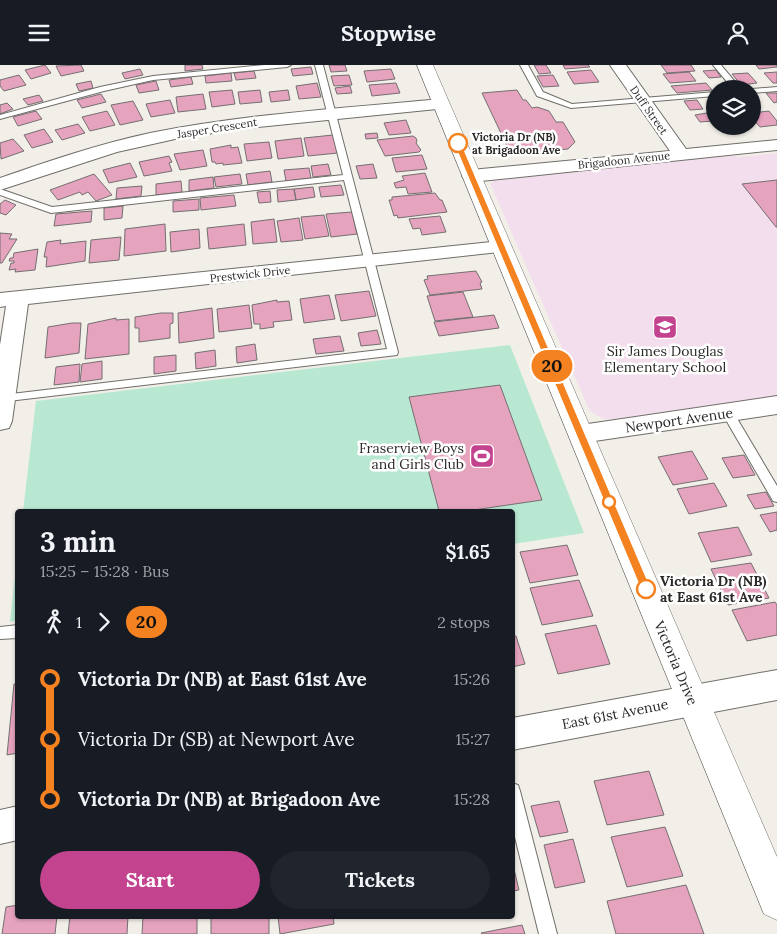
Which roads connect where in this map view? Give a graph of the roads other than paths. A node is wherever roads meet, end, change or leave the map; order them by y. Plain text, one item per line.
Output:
1 (287, 65) edge
2 (319, 65) edge
3 (425, 65) edge
4 (524, 65) edge
5 (618, 65) edge
6 (717, 65) edge
7 (730, 80) edge
8 (777, 89) edge
9 (761, 90) edge
10 (706, 96) edge
11 (643, 101) junction
12 (441, 103) junction
13 (331, 115) junction
14 (0, 117) edge
15 (777, 145) edge
16 (681, 154) junction
17 (471, 176) junction
18 (347, 177) junction
19 (0, 184) edge
20 (0, 192) edge
21 (501, 247) junction
22 (369, 261) junction
23 (9, 300) edge
24 (3, 399) junction
25 (777, 405) edge
26 (728, 413) junction
27 (0, 421) edge
28 (581, 434) junction
29 (777, 497) edge
30 (15, 631) edge
31 (0, 633) edge
32 (777, 685) edge
33 (692, 700) junction
34 (515, 733) edge
35 (515, 803) edge
36 (15, 824) edge
37 (0, 827) edge
38 (777, 901) edge
39 (548, 934) edge

1 - 14 lane
2 - 13 lane
3 - 12 street, Victoria Drive
4 - 11 lane
5 - 11 street, Duff Street
6 - 7 lane
8 - 9 lane
10 - 11 lane
11 - 16 street, Duff Street
12 - 13 street, Jasper Crescent
12 - 17 street, Victoria Drive
13 - 18 lane
13 - 19 street, Jasper Crescent
15 - 16 street, Brigadoon Avenue
16 - 17 street, Brigadoon Avenue
17 - 21 street, Victoria Drive
18 - 20 lane
18 - 22 lane
21 - 22 street, Prestwick Drive
21 - 28 street, Victoria Drive
22 - 23 street, Prestwick Drive
22 - 24 lane
23 - 24 street
24 - 27 street
25 - 26 street, Newport Avenue
26 - 28 street, Newport Avenue
26 - 29 lane
28 - 33 street, Victoria Drive
30 - 31 lane
32 - 33 street, East 61st Avenue
33 - 34 street, East 61st Avenue
33 - 38 street, Victoria Drive
35 - 39 lane
36 - 37 street

